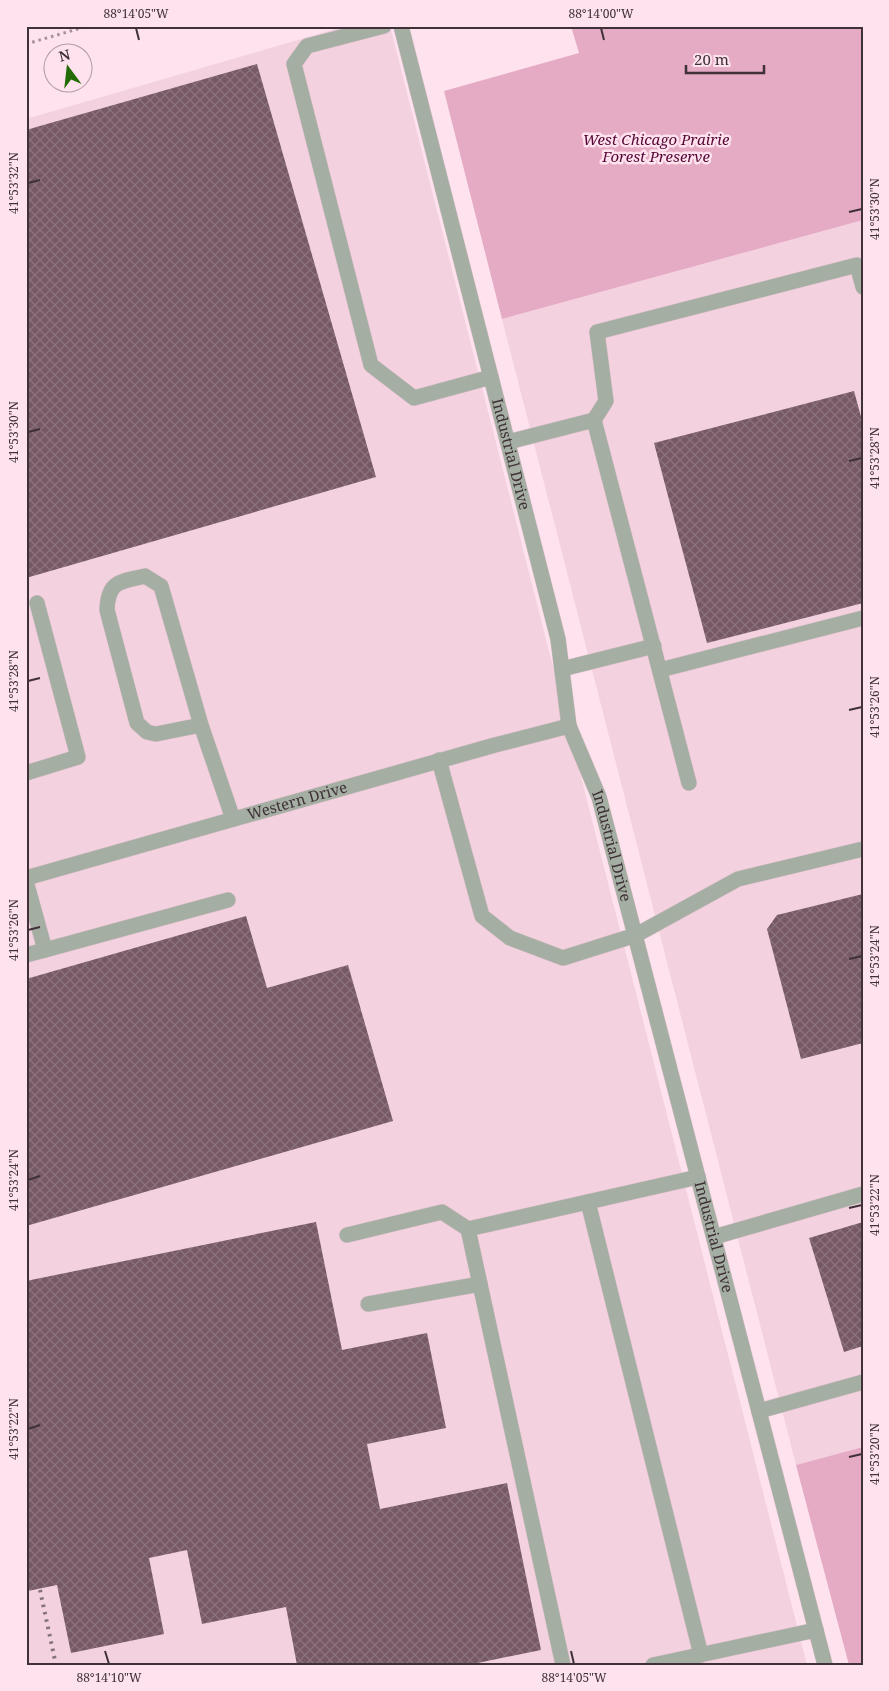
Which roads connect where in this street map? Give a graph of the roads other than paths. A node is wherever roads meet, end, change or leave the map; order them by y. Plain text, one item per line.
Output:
1 (384, 26) edge
2 (401, 26) edge
3 (863, 287) edge
4 (491, 377) junction
5 (594, 420) junction
6 (508, 442) junction
7 (37, 603) dead end
8 (863, 618) edge
9 (654, 646) junction
10 (562, 669) junction
11 (660, 670) junction
12 (201, 725) junction
13 (569, 726) junction
14 (439, 760) junction
15 (26, 773) edge
16 (689, 782) dead end
17 (232, 819) junction
18 (863, 849) edge
19 (26, 880) edge
20 (228, 900) dead end
21 (636, 935) junction
22 (45, 950) junction
23 (26, 955) edge
24 (698, 1177) junction
25 (863, 1194) edge
26 (588, 1202) junction
27 (468, 1229) junction
28 (347, 1235) dead end
29 (714, 1237) junction
30 (480, 1284) junction
31 (368, 1304) dead end
32 (863, 1382) edge
33 (759, 1411) junction
34 (816, 1630) junction
35 (700, 1655) junction
36 (562, 1665) edge
37 (654, 1665) edge
38 (825, 1665) edge

1 - 4 street
2 - 4 street, Industrial Drive
3 - 5 street
4 - 6 street, Industrial Drive
5 - 6 street
5 - 9 street
6 - 10 street, Industrial Drive
7 - 15 street
8 - 11 street
9 - 10 street
9 - 11 street
10 - 13 street, Industrial Drive
11 - 16 street
12 - 12 street
12 - 17 street
13 - 14 street, Western Drive
13 - 21 street, Industrial Drive
14 - 17 street, Western Drive
14 - 21 street
17 - 19 street, Western Drive
18 - 21 street
19 - 22 street
20 - 22 street
21 - 24 street, Industrial Drive
22 - 23 street
24 - 26 street
24 - 29 street, Industrial Drive
25 - 29 street
26 - 27 street
26 - 35 street
27 - 28 street
27 - 30 street
29 - 33 street, Industrial Drive
30 - 31 street
30 - 36 street
32 - 33 street
33 - 34 street, Industrial Drive
34 - 35 street
34 - 38 street, Industrial Drive
35 - 37 street

